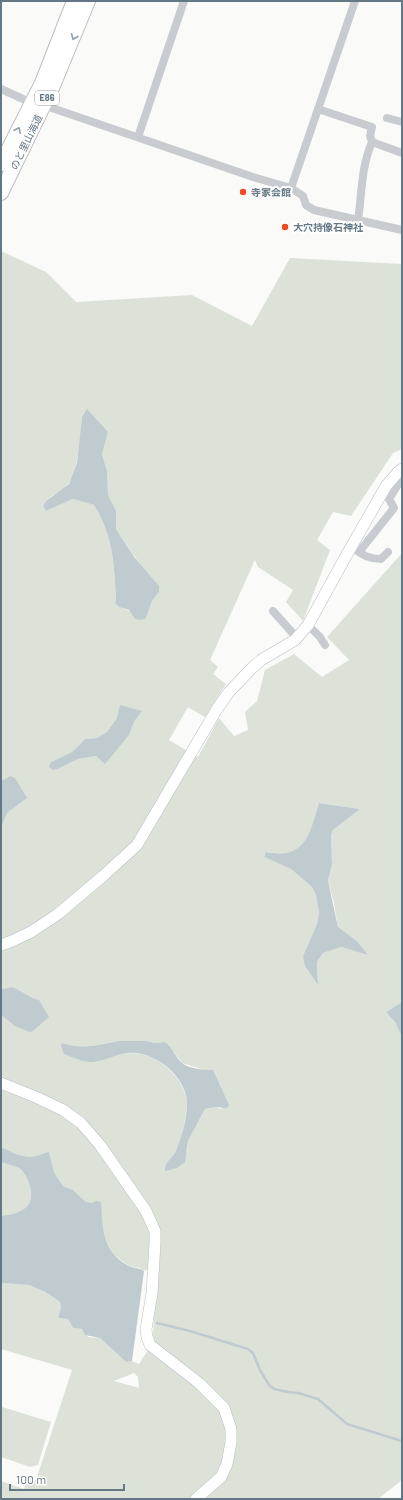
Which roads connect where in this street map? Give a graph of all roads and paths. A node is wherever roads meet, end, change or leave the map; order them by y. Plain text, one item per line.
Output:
1 (74, 1) edge
2 (88, 1) edge
3 (184, 1) edge
4 (355, 1) edge
5 (1, 89) edge
6 (23, 99) dead end
7 (52, 108) dead end
8 (318, 109) junction
9 (387, 118) dead end
10 (402, 122) edge
11 (138, 137) junction
12 (372, 142) junction
13 (402, 153) edge
14 (1, 164) edge
15 (291, 188) junction
16 (1, 193) edge
17 (358, 220) junction
18 (402, 230) edge
19 (402, 469) edge
20 (402, 478) edge
21 (355, 549) junction
22 (388, 552) dead end
23 (273, 611) dead end
24 (308, 625) junction
25 (297, 638) junction
26 (325, 645) dead end
27 (1, 945) edge
28 (1, 1083) edge
29 (196, 1499) edge

14 -> 1 highway, のと里山海道 / E86
2 -> 16 highway, のと里山海道 / E86
3 - 11 street
4 - 8 street
5 - 6 street
7 - 11 street
8 - 12 street
8 - 15 street
9 - 10 street
11 - 15 street
12 - 13 street
12 - 17 street
15 - 17 street
17 - 18 street
19 - 21 street
20 - 21 street
21 - 22 street
21 - 24 street
23 - 25 street
24 - 25 street
24 - 26 street
25 - 27 street
28 - 29 street

